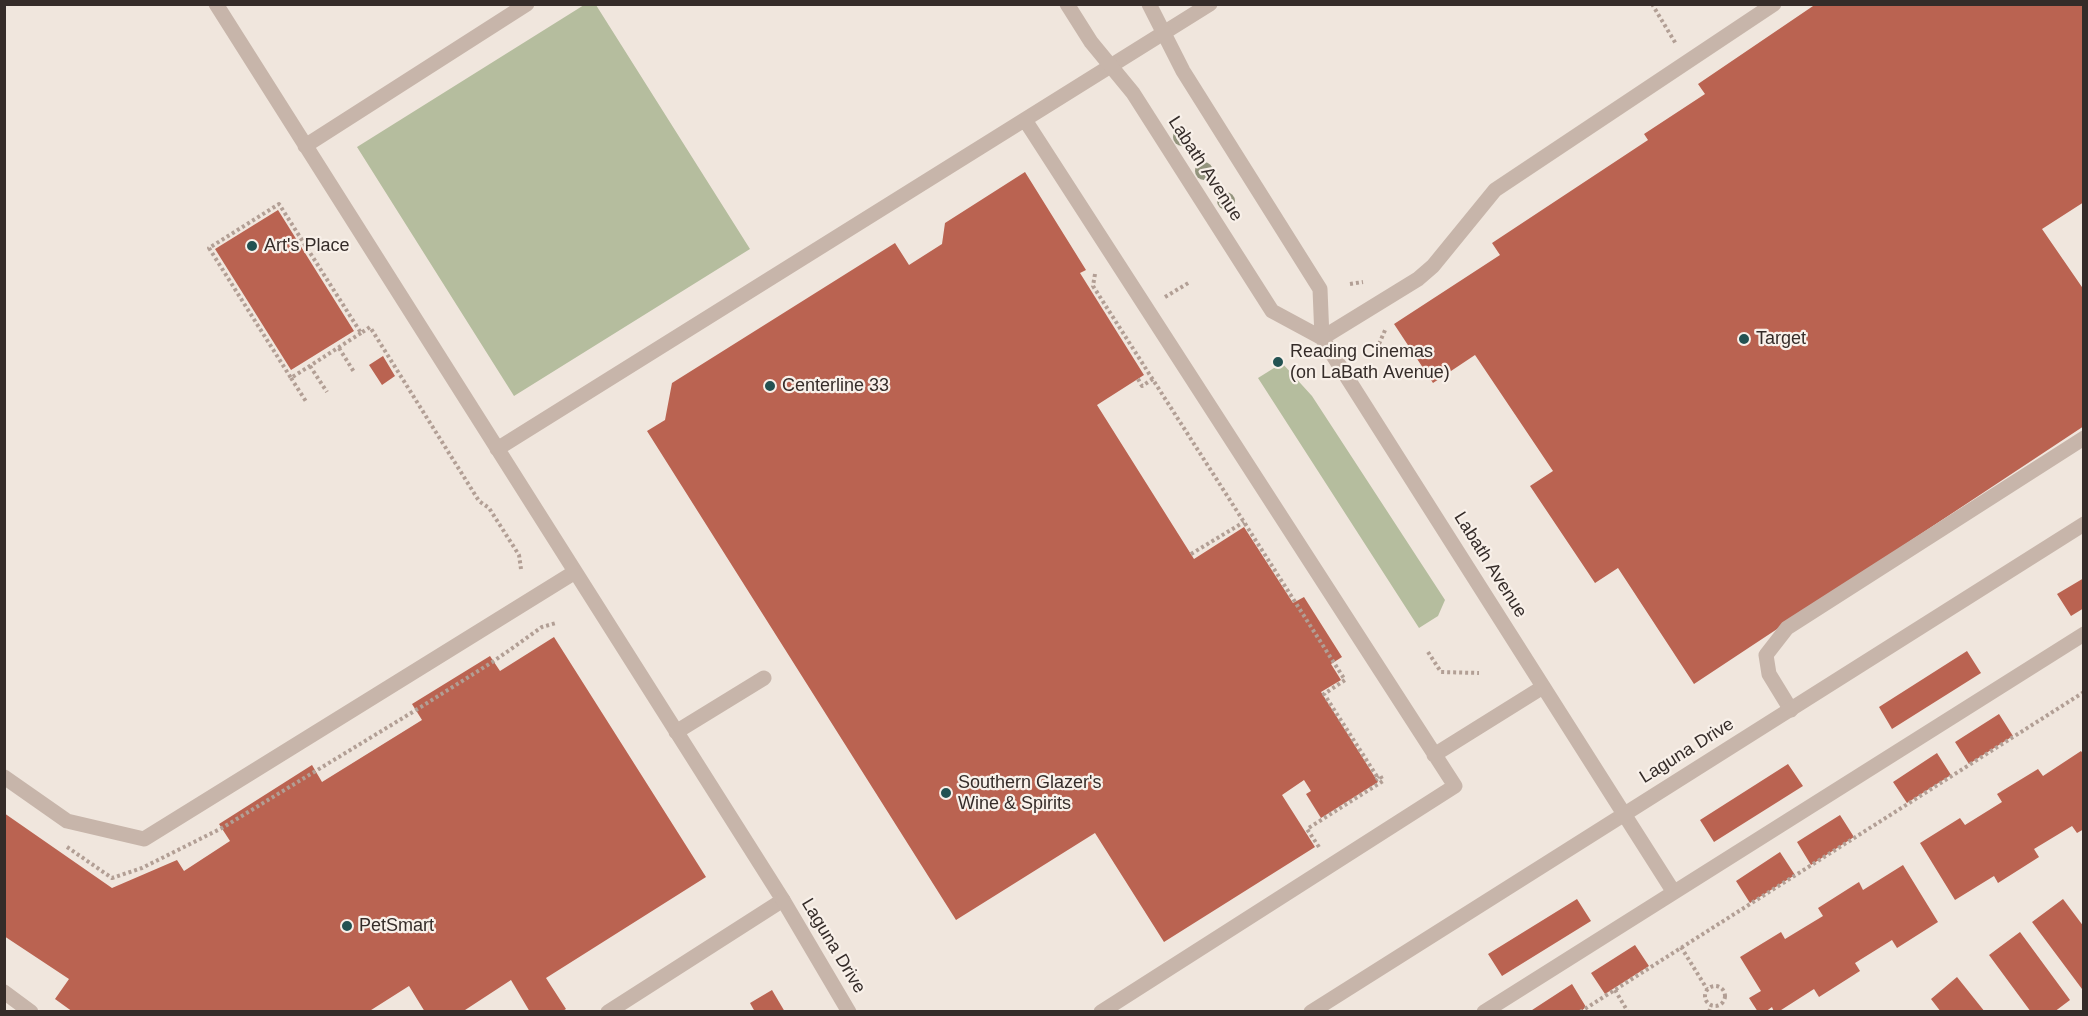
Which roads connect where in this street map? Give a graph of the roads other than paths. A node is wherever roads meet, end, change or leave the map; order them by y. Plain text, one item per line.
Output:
1 (216, 4) edge
2 (527, 4) edge
3 (1067, 4) edge
4 (1149, 4) edge
5 (1210, 4) edge
6 (1774, 4) edge
7 (1164, 34) junction
8 (1111, 66) junction
9 (1025, 120) junction
10 (305, 146) junction
11 (1322, 338) junction
12 (2084, 438) edge
13 (497, 449) junction
14 (2084, 524) edge
15 (575, 572) junction
16 (2084, 634) edge
17 (764, 678) dead end
18 (1544, 687) junction
19 (1791, 710) junction
20 (676, 732) junction
21 (1434, 755) junction
22 (4, 777) edge
23 (1624, 814) junction
24 (1674, 891) junction
25 (783, 900) junction
26 (4, 992) edge
27 (31, 1011) edge
28 (608, 1011) edge
29 (849, 1011) edge
30 (1101, 1011) edge
31 (1311, 1011) edge
32 (1484, 1011) edge

1 - 10 street, Laguna Drive
2 - 10 street
3 - 8 street, Labath Avenue
4 - 7 street, Labath Avenue
5 - 7 street
6 - 11 street
7 - 8 street
7 - 11 street, Labath Avenue
8 - 9 street
8 - 11 street, Labath Avenue
9 - 13 street
9 - 21 street
10 - 13 street, Laguna Drive
11 - 18 street, Labath Avenue
12 - 19 street
13 - 15 street, Laguna Drive
14 - 19 street, Laguna Drive
15 - 20 street, Laguna Drive
15 - 22 street
16 - 24 street
17 - 20 street
18 - 21 street
18 - 23 street, Labath Avenue
19 - 23 street, Laguna Drive
20 - 25 street, Laguna Drive
21 - 30 street
23 - 24 street, Labath Avenue
23 - 31 street, Laguna Drive
24 - 32 street
25 - 28 street
25 - 29 street, Laguna Drive
26 - 27 street

